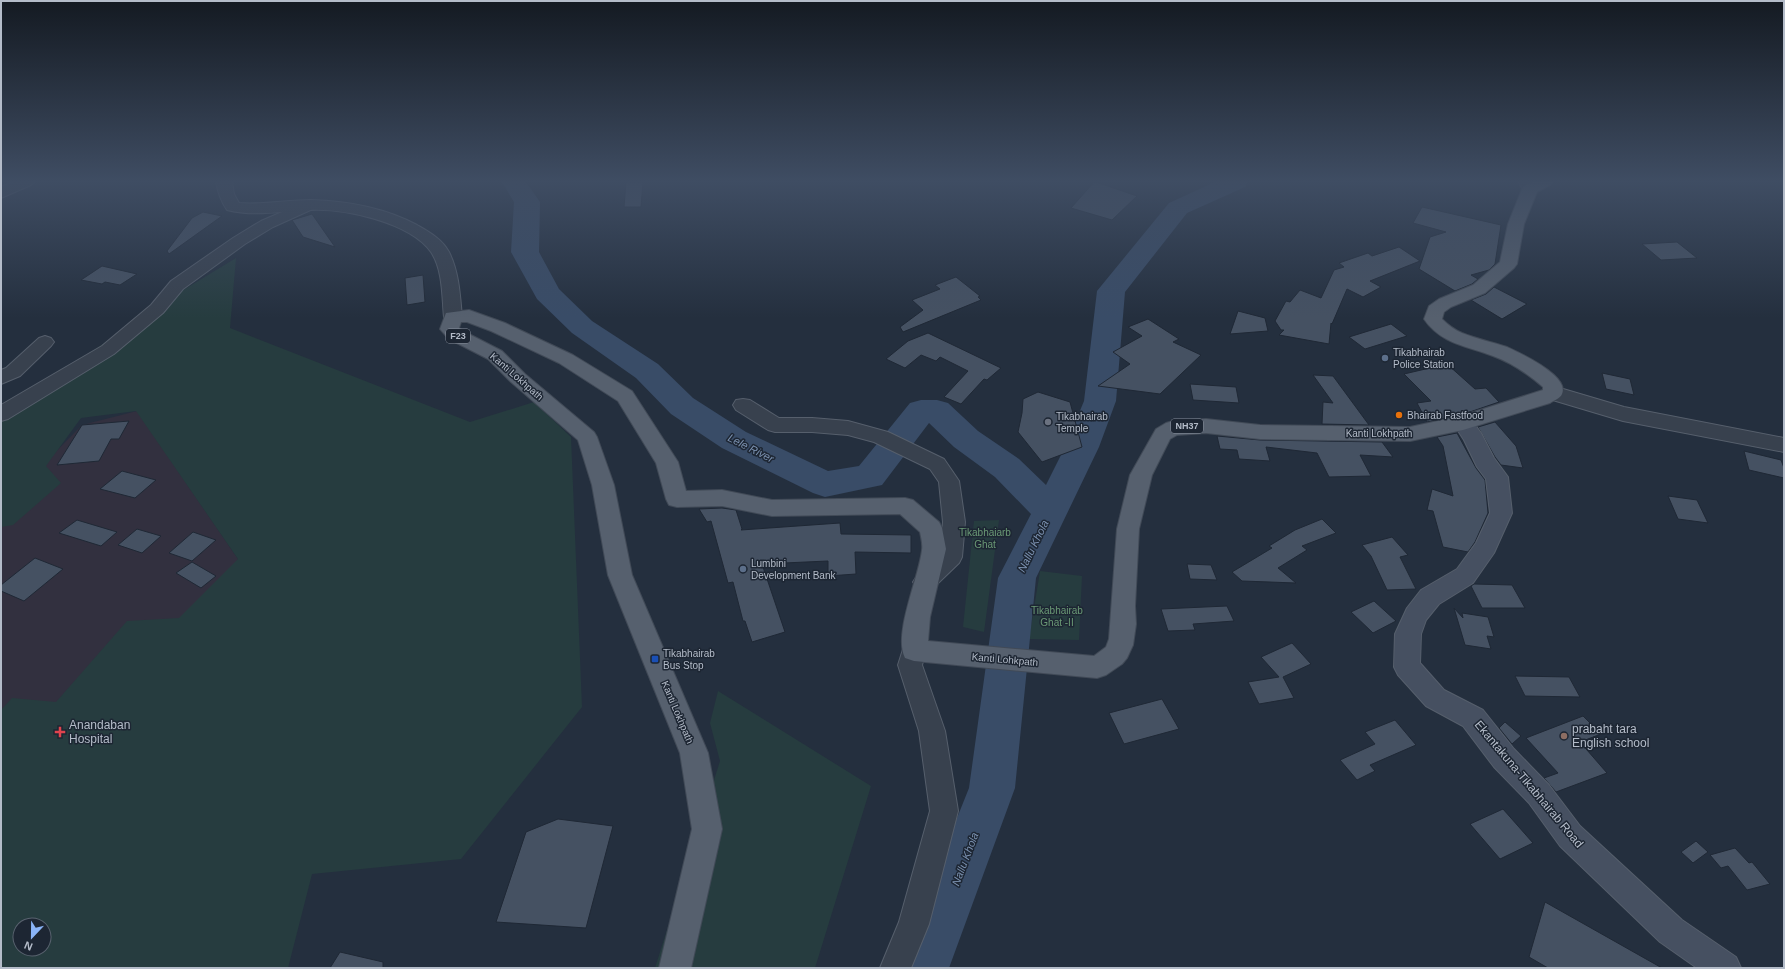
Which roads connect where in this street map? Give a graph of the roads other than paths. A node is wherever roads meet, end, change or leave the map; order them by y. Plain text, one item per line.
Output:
1 (262, 227) edge
2 (408, 227) edge
3 (1515, 227) edge
4 (453, 317) junction
5 (46, 342) dead end
6 (1, 378) edge
7 (1553, 393) junction
8 (743, 405) dead end
9 (1, 414) edge
10 (1463, 423) junction
11 (1784, 445) edge
12 (925, 582) junction
13 (914, 650) junction
14 (1097, 667) joint
15 (675, 968) edge
16 (895, 968) edge
17 (1725, 968) edge

1 - 9 street
2 - 4 street
3 - 7 main road
4 - 12 main road, F23
4 - 15 main road, Kanti Lokhpath / F23
5 - 6 street
7 - 10 main road, Kanti Lokhpath / NH37
7 - 11 street
8 - 12 street
10 - 14 main road, Kanti Lokhpath / NH37
10 - 17 main road, Ekantakuna-Tikabhairab Road
12 - 13 main road, F23
13 - 14 main road, Kanti Lohkpath / NH37
13 - 16 street

